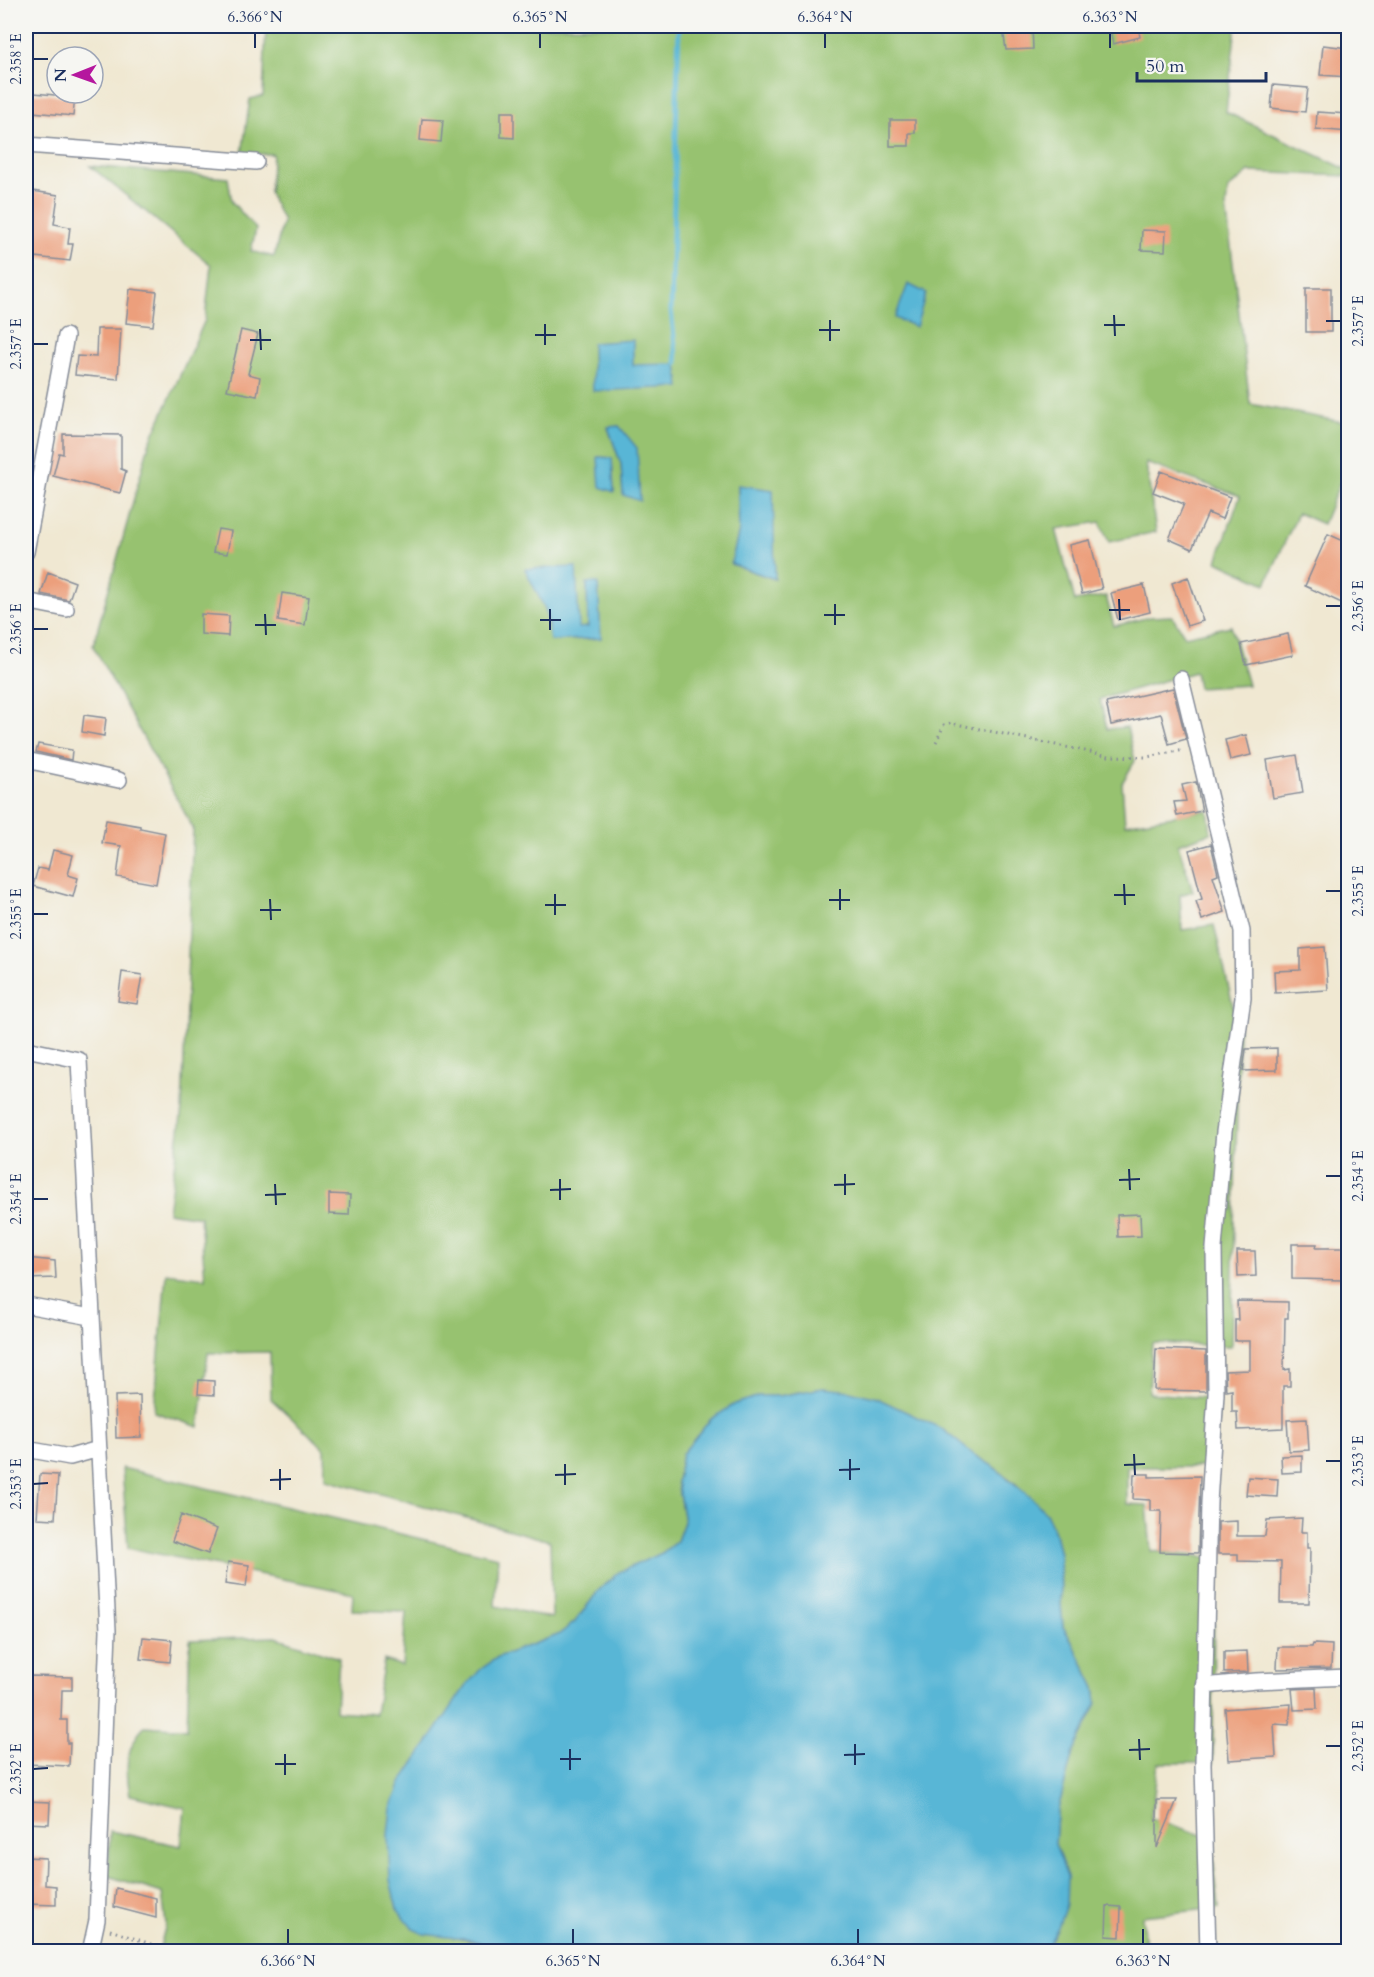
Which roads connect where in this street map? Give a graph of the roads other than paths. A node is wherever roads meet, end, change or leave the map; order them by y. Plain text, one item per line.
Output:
1 (26, 145) edge
2 (256, 162) dead end
3 (66, 336) dead end
4 (26, 552) edge
5 (26, 601) edge
6 (66, 609) dead end
7 (1181, 679) dead end
8 (26, 760) edge
9 (119, 780) dead end
10 (26, 1049) edge
11 (26, 1305) edge
12 (91, 1317) junction
13 (26, 1449) edge
14 (99, 1449) junction
15 (1348, 1677) edge
16 (1204, 1686) junction
17 (90, 1952) edge
18 (1208, 1952) edge

1 - 2 street
3 - 4 street
5 - 6 street
7 - 16 street
8 - 9 street
10 - 12 street
11 - 12 street
12 - 14 street
13 - 14 street
14 - 17 street
15 - 16 street
16 - 18 street

